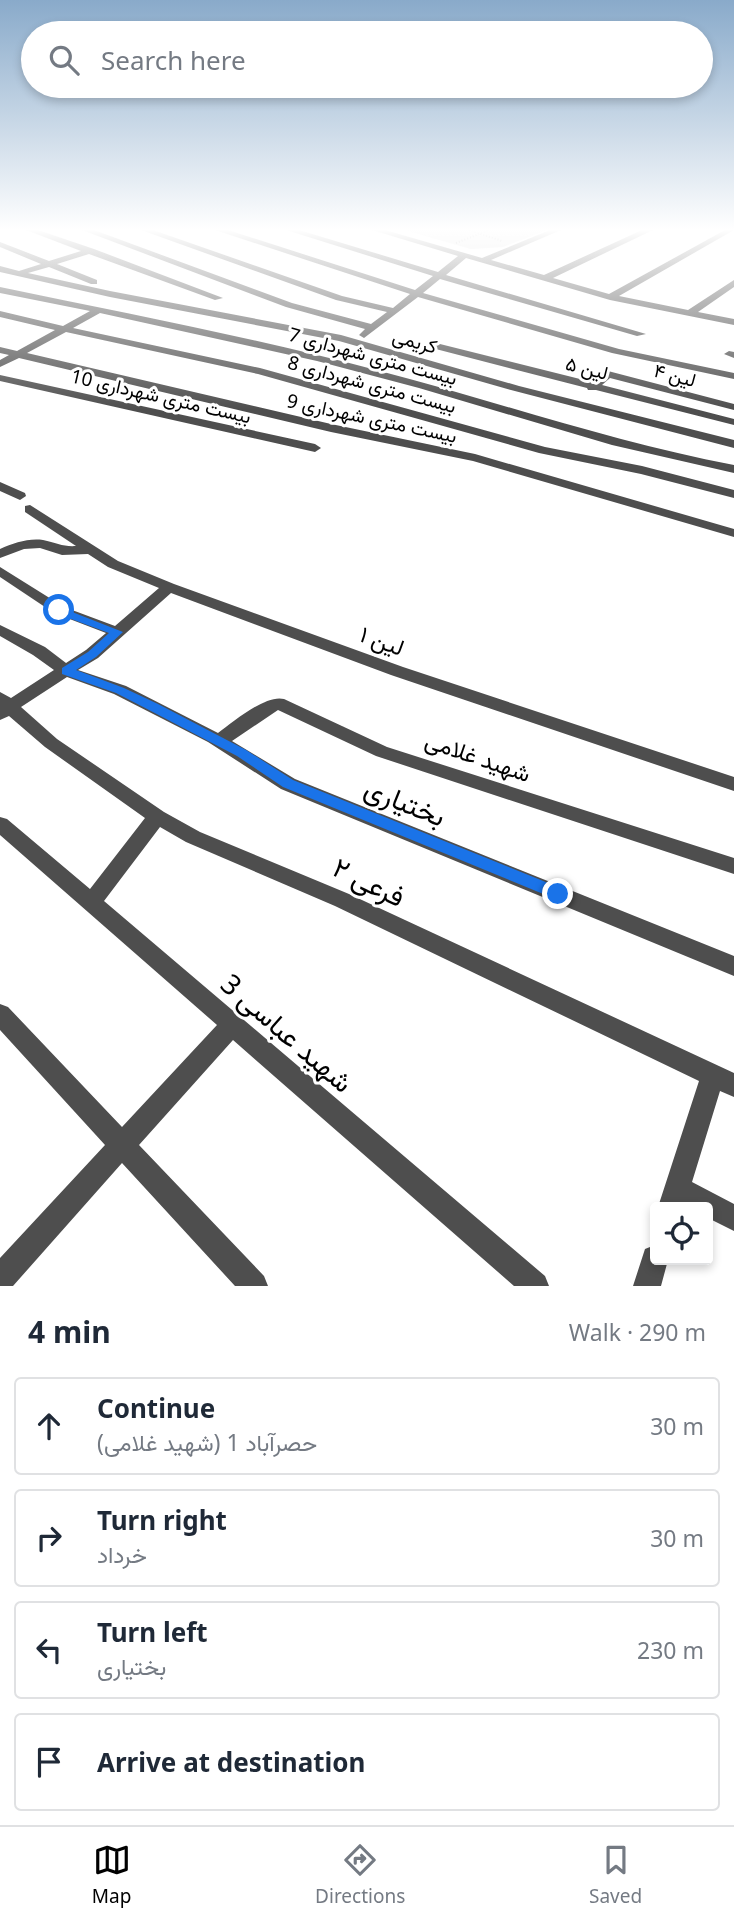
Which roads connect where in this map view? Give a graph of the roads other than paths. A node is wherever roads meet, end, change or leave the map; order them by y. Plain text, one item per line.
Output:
1 (0, 290) edge
2 (94, 290) edge
3 (109, 290) edge
4 (196, 290) edge
5 (249, 290) edge
6 (317, 290) edge
7 (404, 290) edge
8 (421, 290) edge
9 (488, 290) edge
10 (584, 290) edge
11 (623, 290) edge
12 (724, 290) edge
13 (416, 294) junction
14 (125, 297) junction
15 (610, 297) junction
16 (218, 298) dead end
17 (98, 310) junction
18 (395, 311) junction
19 (690, 313) junction
20 (0, 314) edge
21 (734, 322) edge
22 (65, 328) junction
23 (373, 328) junction
24 (641, 334) dead end
25 (355, 342) junction
26 (432, 345) dead end
27 (0, 350) edge
28 (384, 350) junction
29 (18, 354) junction
30 (0, 364) edge
31 (355, 369) junction
32 (734, 376) edge
33 (0, 378) edge
34 (592, 388) junction
35 (734, 407) edge
36 (734, 422) edge
37 (734, 444) edge
38 (315, 448) dead end
39 (734, 469) edge
40 (0, 485) edge
41 (734, 494) edge
42 (734, 533) edge
43 (93, 549) junction
44 (0, 554) edge
45 (0, 571) edge
46 (169, 587) junction
47 (0, 630) edge
48 (117, 632) junction
49 (66, 671) junction
50 (4, 706) edge
51 (219, 741) junction
52 (734, 784) edge
53 (157, 817) junction
54 (0, 824) edge
55 (734, 866) edge
56 (91, 903) junction
57 (734, 966) edge
58 (0, 1014) edge
59 (232, 1025) junction
60 (723, 1080) edge
61 (123, 1145) junction
62 (674, 1198) edge
63 (734, 1218) edge
64 (653, 1265) edge
65 (6, 1276) edge
66 (254, 1286) edge
67 (535, 1286) edge
68 (647, 1286) edge

1 - 17 street, بیست متری شهرداری 7
2 - 14 street, کریمی
3 - 14 street
4 - 16 street
5 - 23 street
6 - 18 street
7 - 13 street
8 - 13 street
9 - 24 street
10 - 15 street
11 - 15 street
12 - 19 street
13 - 18 street
13 - 32 street
14 - 17 street
14 - 25 street, کریمی
15 - 19 street
17 - 22 street
17 - 31 street, بیست متری شهرداری 7
18 - 23 street
19 - 21 street
20 - 22 street, بیست متری شهرداری 8
22 - 29 street
22 - 41 street, بیست متری شهرداری 8
23 - 25 street
25 - 28 street, کریمی
26 - 34 street, لین ۵
27 - 29 street, بیست متری شهرداری 9
28 - 31 street
28 - 37 street, کریمی
29 - 30 street
29 - 42 street, بیست متری شهرداری 9
31 - 39 street, بیست متری شهرداری 7
33 - 38 street, بیست متری شهرداری 10
34 - 35 street, لین ۴
34 - 36 street, لین ۵
40 - 43 street, لین ۱
43 - 44 street
43 - 46 street, لین ۱
45 - 48 street
46 - 48 street
46 - 52 street, لین ۱
47 - 49 street, بختیاری
48 - 49 street
49 - 50 street
49 - 51 street, بختیاری
50 - 53 street, ۲ فرعی
51 - 55 street, شهید غلامی
51 - 57 street, بختیاری
53 - 56 street
53 - 60 street, ۲ فرعی
54 - 56 street, شهید عباسی 3
56 - 59 street, شهید عباسی 3
58 - 61 street
59 - 61 street
59 - 67 street, شهید عباسی 3
60 - 62 street
61 - 65 street
61 - 66 street
62 - 63 street
64 - 68 street

